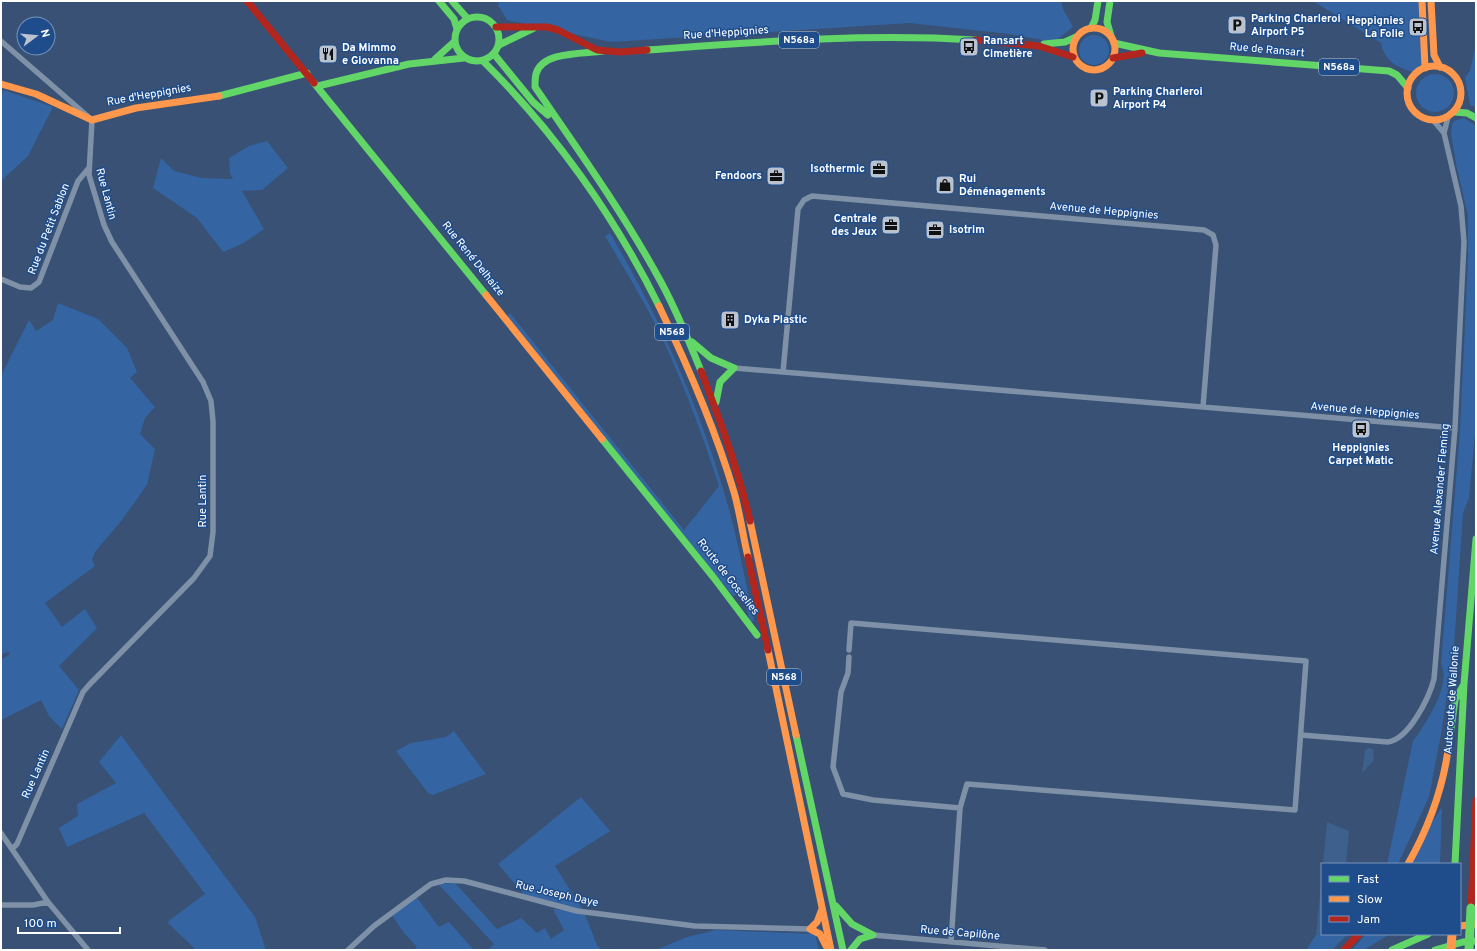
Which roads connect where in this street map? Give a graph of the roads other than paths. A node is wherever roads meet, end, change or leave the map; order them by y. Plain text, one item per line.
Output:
1 (247, 1) edge
2 (439, 1) edge
3 (452, 1) edge
4 (1098, 1) edge
5 (1110, 1) edge
6 (1422, 1) edge
7 (1431, 1) edge
8 (468, 19) junction
9 (537, 27) junction
10 (496, 28) junction
11 (1091, 28) junction
12 (458, 29) junction
13 (1076, 38) junction
14 (1112, 39) junction
15 (1, 41) edge
16 (455, 41) junction
17 (499, 45) junction
18 (1042, 45) junction
19 (603, 51) junction
20 (1159, 52) junction
21 (494, 54) junction
22 (1073, 56) junction
23 (464, 58) junction
24 (1113, 58) junction
25 (433, 60) junction
26 (483, 61) junction
27 (1440, 67) junction
28 (1425, 68) junction
29 (307, 73) junction
30 (1416, 73) junction
31 (1398, 75) junction
32 (1, 84) edge
33 (318, 86) junction
34 (1408, 88) junction
35 (1461, 98) junction
36 (1451, 115) junction
37 (1472, 116) edge
38 (92, 120) junction
39 (1433, 120) junction
40 (1444, 132) junction
41 (568, 135) junction
42 (88, 169) junction
43 (1, 279) edge
44 (687, 336) junction
45 (734, 368) junction
46 (783, 372) junction
47 (715, 406) junction
48 (1203, 408) junction
49 (1455, 428) junction
50 (679, 534) joint
51 (1476, 539) edge
52 (768, 648) junction
53 (849, 650) dead end
54 (849, 657) dead end
55 (1464, 684) junction
56 (1300, 735) junction
57 (1476, 800) edge
58 (960, 808) junction
59 (1, 833) edge
60 (12, 849) junction
61 (1409, 863) edge
62 (1455, 863) edge
63 (48, 902) junction
64 (834, 904) junction
65 (1, 905) edge
66 (822, 907) junction
67 (1476, 924) edge
68 (1461, 926) edge
69 (810, 929) junction
70 (872, 935) junction
71 (1358, 935) edge
72 (1426, 935) edge
73 (1452, 935) edge
74 (1476, 941) edge
75 (951, 942) junction
76 (88, 950) edge
77 (348, 950) edge
78 (828, 950) edge
79 (831, 950) edge
80 (843, 950) edge
81 (851, 950) edge
82 (1045, 950) edge
83 (1344, 950) edge
84 (1392, 950) edge
85 (1435, 950) edge
86 (1451, 950) edge
87 (1469, 950) edge

1 - 29 main road, Rue René Delhaize
2 - 12 main road
3 - 8 main road
4 - 11 main road
5 - 14 main road
6 - 28 main road
7 - 27 main road
8 - 10 main road
8 - 12 main road
9 - 10 main road, Rue d'Heppignies / N568a
9 - 17 main road
9 - 19 main road, Rue d'Heppignies / N568a
10 - 17 main road
11 - 13 main road, N568a
11 - 14 main road, N568a
12 - 16 main road
13 - 18 main road, Rue d'Heppignies / N568a
13 - 22 main road
14 - 20 main road, Rue de Ransart / N568a
14 - 24 main road
15 - 38 street
16 - 23 main road
16 - 25 main road
17 - 21 main road
18 - 19 main road, Rue d'Heppignies / N568a
18 - 22 main road, Rue d'Heppignies / N568a
19 - 41 main road
20 - 24 main road, Rue de Ransart / N568a
20 - 31 main road, Rue de Ransart / N568a
21 - 26 main road
21 - 41 main road, N568
22 - 24 main road, N568a
23 - 25 main road
23 - 26 main road
25 - 33 main road
26 - 52 main road, N568
27 - 28 main road, N568a
27 - 35 main road
28 - 30 main road, N568a
29 - 33 main road, Rue René Delhaize
29 - 38 main road, Rue d'Heppignies
30 - 31 main road, Rue de Ransart / N568a
30 - 34 main road
31 - 34 main road
32 - 38 main road
33 - 50 main road, Rue René Delhaize
34 - 39 main road
35 - 36 main road
35 - 37 main road
36 - 37 main road
36 - 39 main road
36 - 40 street, Avenue Alexander Fleming
38 - 42 street, Rue Lantin
39 - 40 street, Avenue Alexander Fleming
40 - 49 street, Avenue Alexander Fleming
41 - 44 main road, N568
42 - 43 street, Rue du Petit Sablon
42 - 60 street, Rue Lantin
44 - 45 main road
44 - 47 main road, N568
45 - 46 street, Avenue de Heppignies
45 - 47 main road
46 - 48 street, Avenue de Heppignies
46 - 48 street, Avenue de Heppignies
47 - 64 main road, N568
48 - 49 street, Avenue de Heppignies
49 - 56 street, Avenue Alexander Fleming
50 - 52 main road, Route de Gosselies
51 - 55 main road, Autoroute de Wallonie
52 - 66 main road, N568
53 - 56 street
54 - 58 street
55 - 61 main road
55 - 62 main road, Autoroute de Wallonie
56 - 58 street
57 - 87 main road, bridge
58 - 75 street
59 - 60 street
60 - 63 street
63 - 65 street
63 - 76 street
64 - 70 main road
64 - 80 main road, N568
66 - 69 main road
66 - 79 main road, N568
67 - 68 main road
69 - 77 street, Rue Joseph Daye
69 - 78 main road
70 - 75 street, Rue de Capilône
70 - 81 main road
71 - 83 main road
72 - 84 main road
73 - 86 main road, bridge
74 - 85 main road
75 - 82 street, Rue de Capilône

